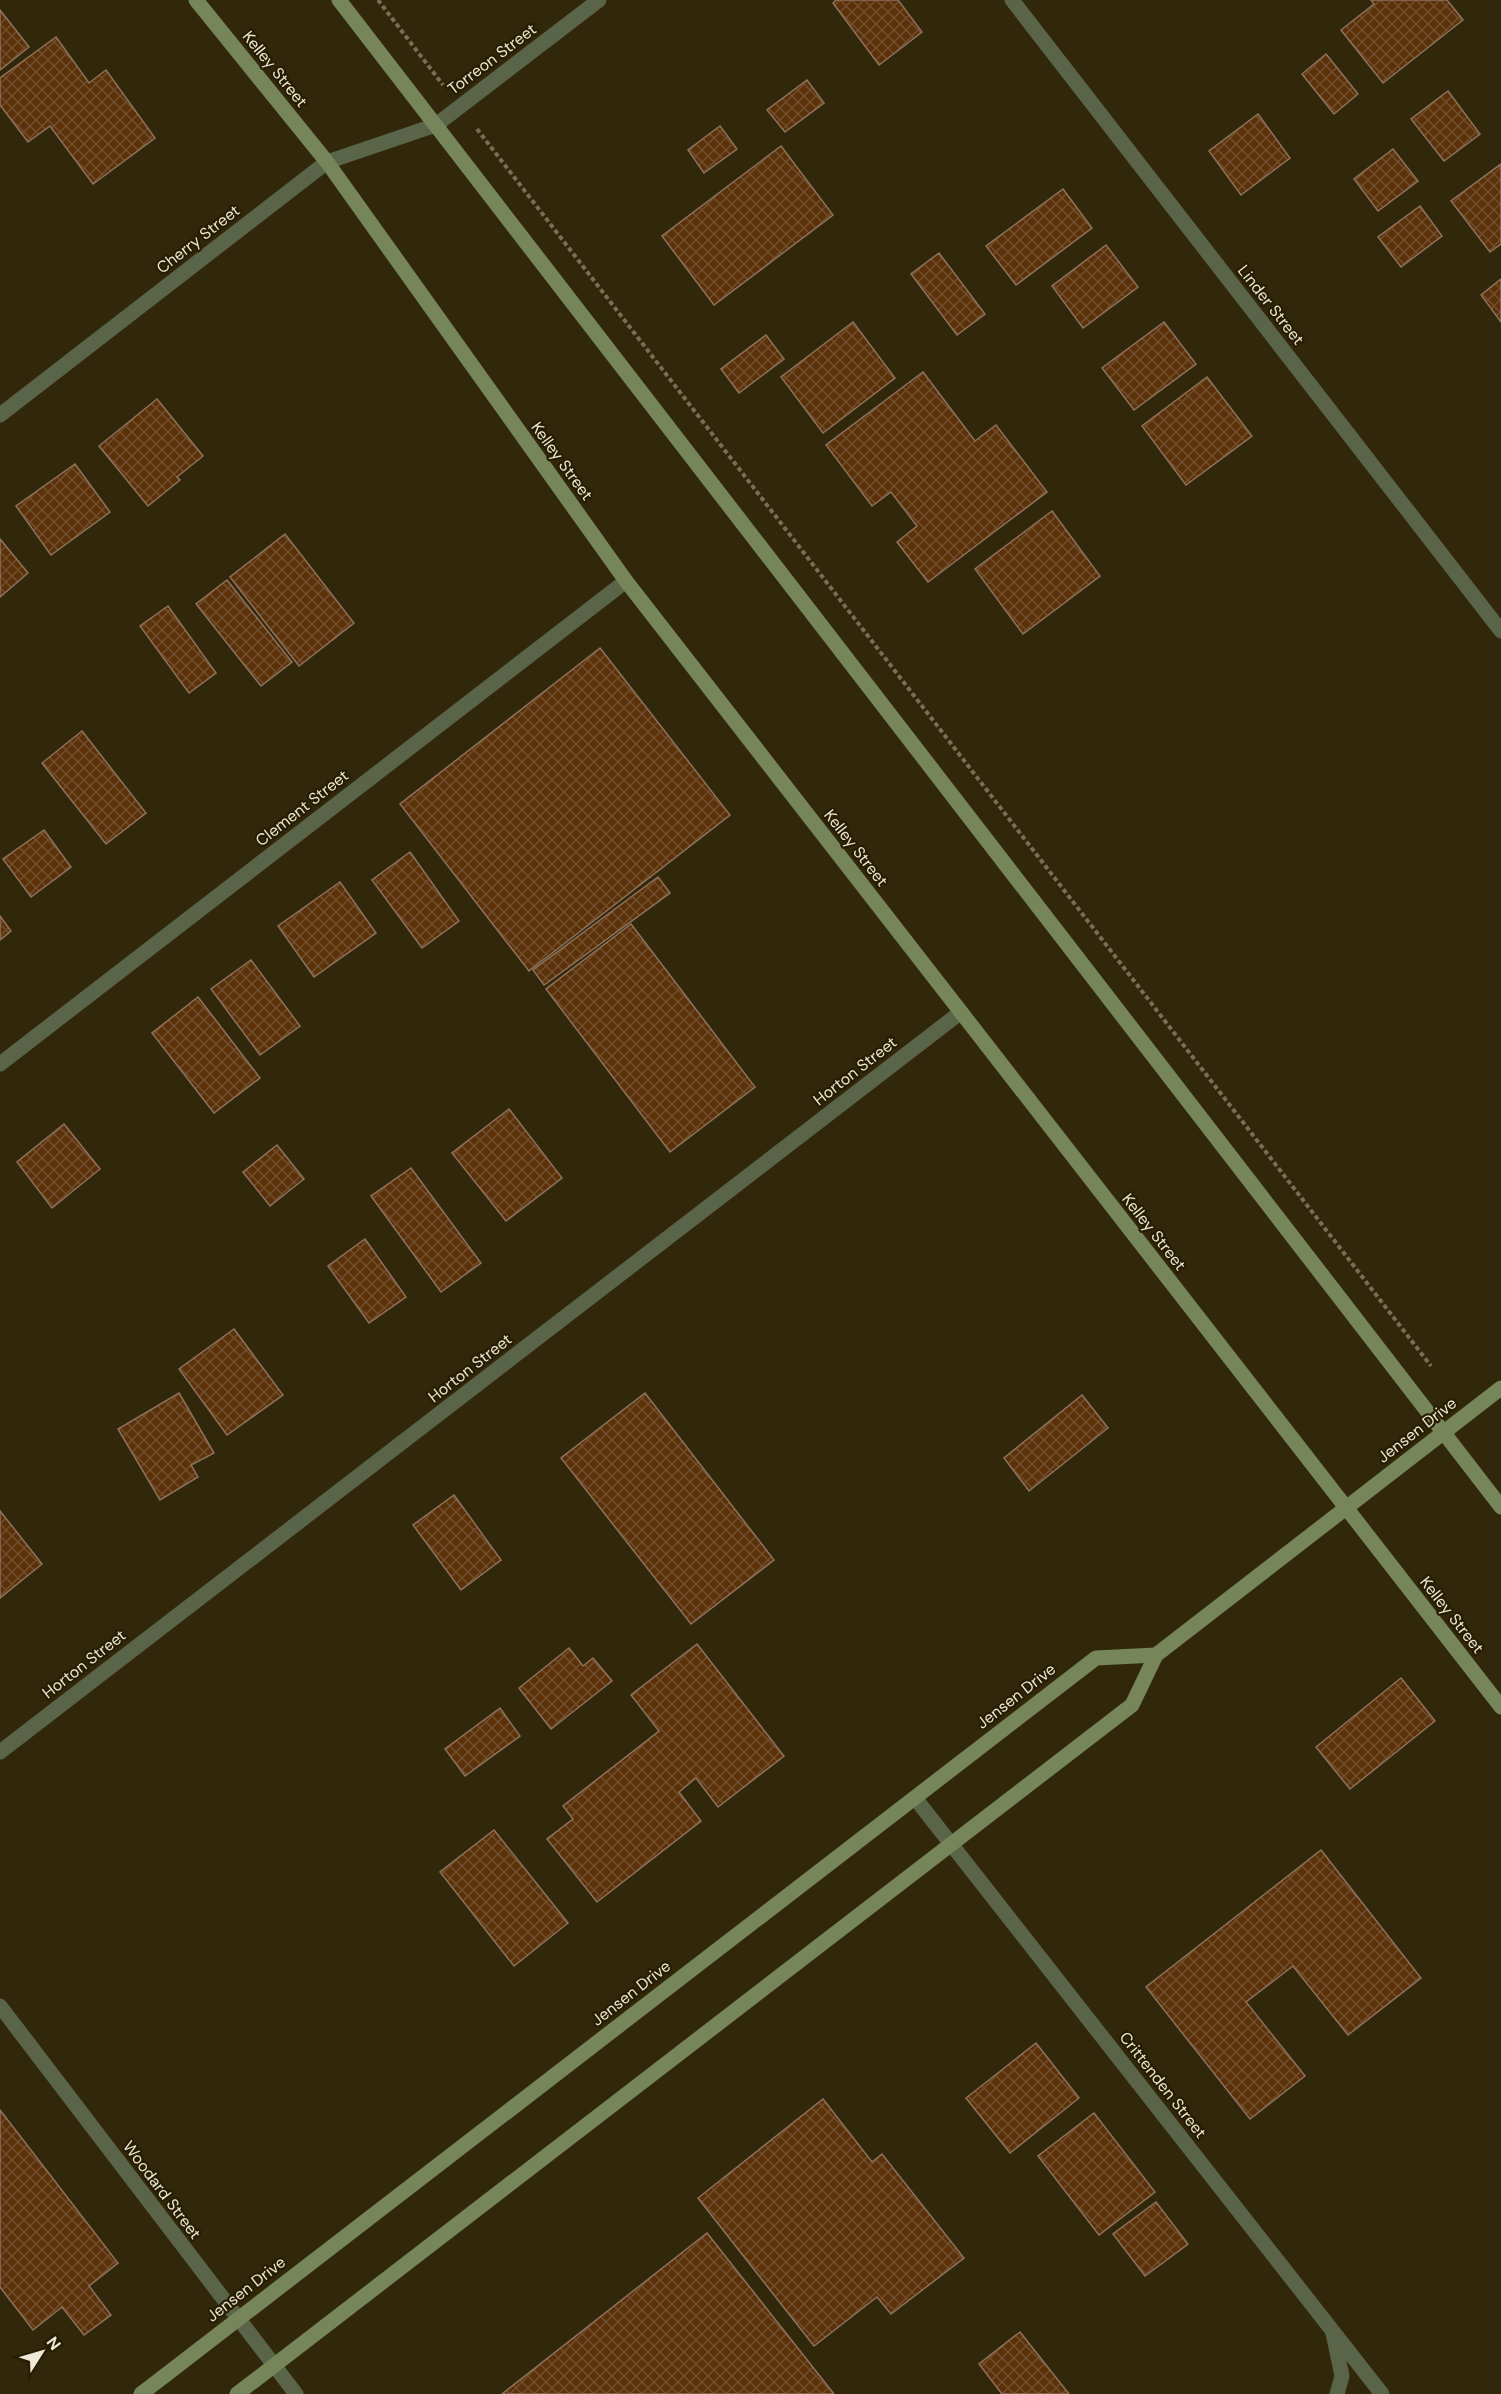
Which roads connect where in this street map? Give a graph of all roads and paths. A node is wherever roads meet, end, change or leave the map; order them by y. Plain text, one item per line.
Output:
1 (196, 0) edge
2 (339, 0) edge
3 (378, 0) edge
4 (599, 0) edge
5 (1012, 0) edge
6 (427, 63) dead end
7 (436, 125) junction
8 (489, 144) dead end
9 (327, 162) junction
10 (0, 415) edge
11 (626, 581) junction
12 (1501, 632) edge
13 (961, 1012) junction
14 (0, 1064) edge
15 (1416, 1347) dead end
16 (1501, 1388) edge
17 (1445, 1432) junction
18 (1501, 1507) edge
19 (1346, 1508) junction
20 (1156, 1655) junction
21 (1501, 1707) edge
22 (0, 1752) edge
23 (915, 1798) junction
24 (951, 1845) junction
25 (0, 2006) edge
26 (237, 2319) junction
27 (1333, 2330) junction
28 (274, 2366) junction
29 (141, 2394) edge
30 (237, 2394) edge
31 (296, 2394) edge
32 (1336, 2394) edge
33 (1382, 2394) edge

1 - 9 main road, Kelley Street
2 - 7 main road
3 - 6 path
4 - 7 street, Torreon Street
5 - 12 street, Linder Street
7 - 9 street, Cherry Street
7 - 17 main road
8 - 15 path
9 - 10 street, Cherry Street
9 - 11 main road, Kelley Street
11 - 13 main road, Kelley Street
11 - 14 street, Clement Street
13 - 19 main road, Kelley Street
13 - 22 street, Horton Street
16 - 17 main road, Jensen Drive
17 - 18 main road
17 - 19 main road, Jensen Drive
19 - 20 main road, Jensen Drive
19 - 21 main road, Kelley Street
20 - 23 main road, Jensen Drive
20 - 24 main road, Jensen Drive
23 - 24 street, Crittenden Street
23 - 26 main road, Jensen Drive
24 - 27 street, Crittenden Street
24 - 28 main road, Jensen Drive
25 - 26 street, Woodard Street
26 - 28 street, Woodard Street
26 - 29 main road, Jensen Drive
27 - 32 street
27 - 33 street, Crittenden Street
28 - 30 main road, Jensen Drive
28 - 31 street, Woodard Street

